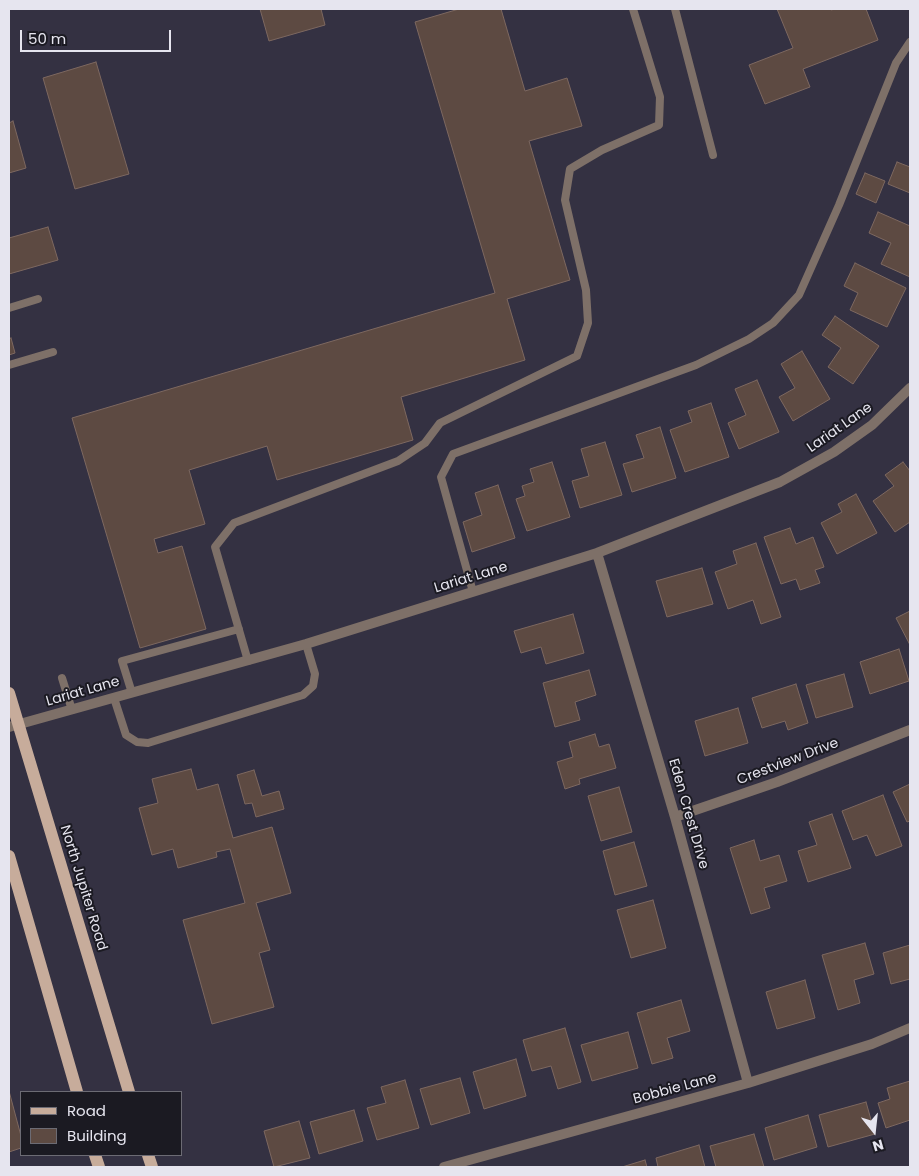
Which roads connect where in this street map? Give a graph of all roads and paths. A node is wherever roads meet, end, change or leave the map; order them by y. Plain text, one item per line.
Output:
1 (633, 9) edge
2 (674, 9) edge
3 (910, 42) edge
4 (713, 155) dead end
5 (38, 299) dead end
6 (9, 308) edge
7 (53, 352) dead end
8 (9, 365) edge
9 (910, 388) edge
10 (597, 553) junction
11 (473, 592) junction
12 (239, 629) junction
13 (306, 644) junction
14 (248, 661) junction
15 (62, 678) dead end
16 (9, 693) edge
17 (132, 693) junction
18 (114, 698) junction
19 (72, 710) junction
20 (14, 726) edge
21 (910, 730) edge
22 (675, 817) junction
23 (9, 856) edge
24 (910, 1028) edge
25 (748, 1083) junction
26 (77, 1091) edge
27 (129, 1091) edge
28 (444, 1167) edge

1 - 12 lane
2 - 4 lane
3 - 11 lane
5 - 6 lane
7 - 8 lane
9 - 10 street, Lariat Lane
10 - 11 street, Lariat Lane
10 - 22 street, Eden Crest Drive
11 - 13 street, Lariat Lane
12 - 14 lane
12 - 17 lane
13 - 14 street, Lariat Lane
13 - 18 lane
14 - 17 street, Lariat Lane
15 - 19 lane
16 - 20 main road, North Jupiter Road
17 - 18 street, Lariat Lane
18 - 19 street, Lariat Lane
19 - 20 street, Lariat Lane
20 - 27 main road, North Jupiter Road
21 - 22 street, Crestview Drive
22 - 25 street, Eden Crest Drive
23 - 26 main road
24 - 25 street, Bobbie Lane
25 - 28 street, Bobbie Lane

